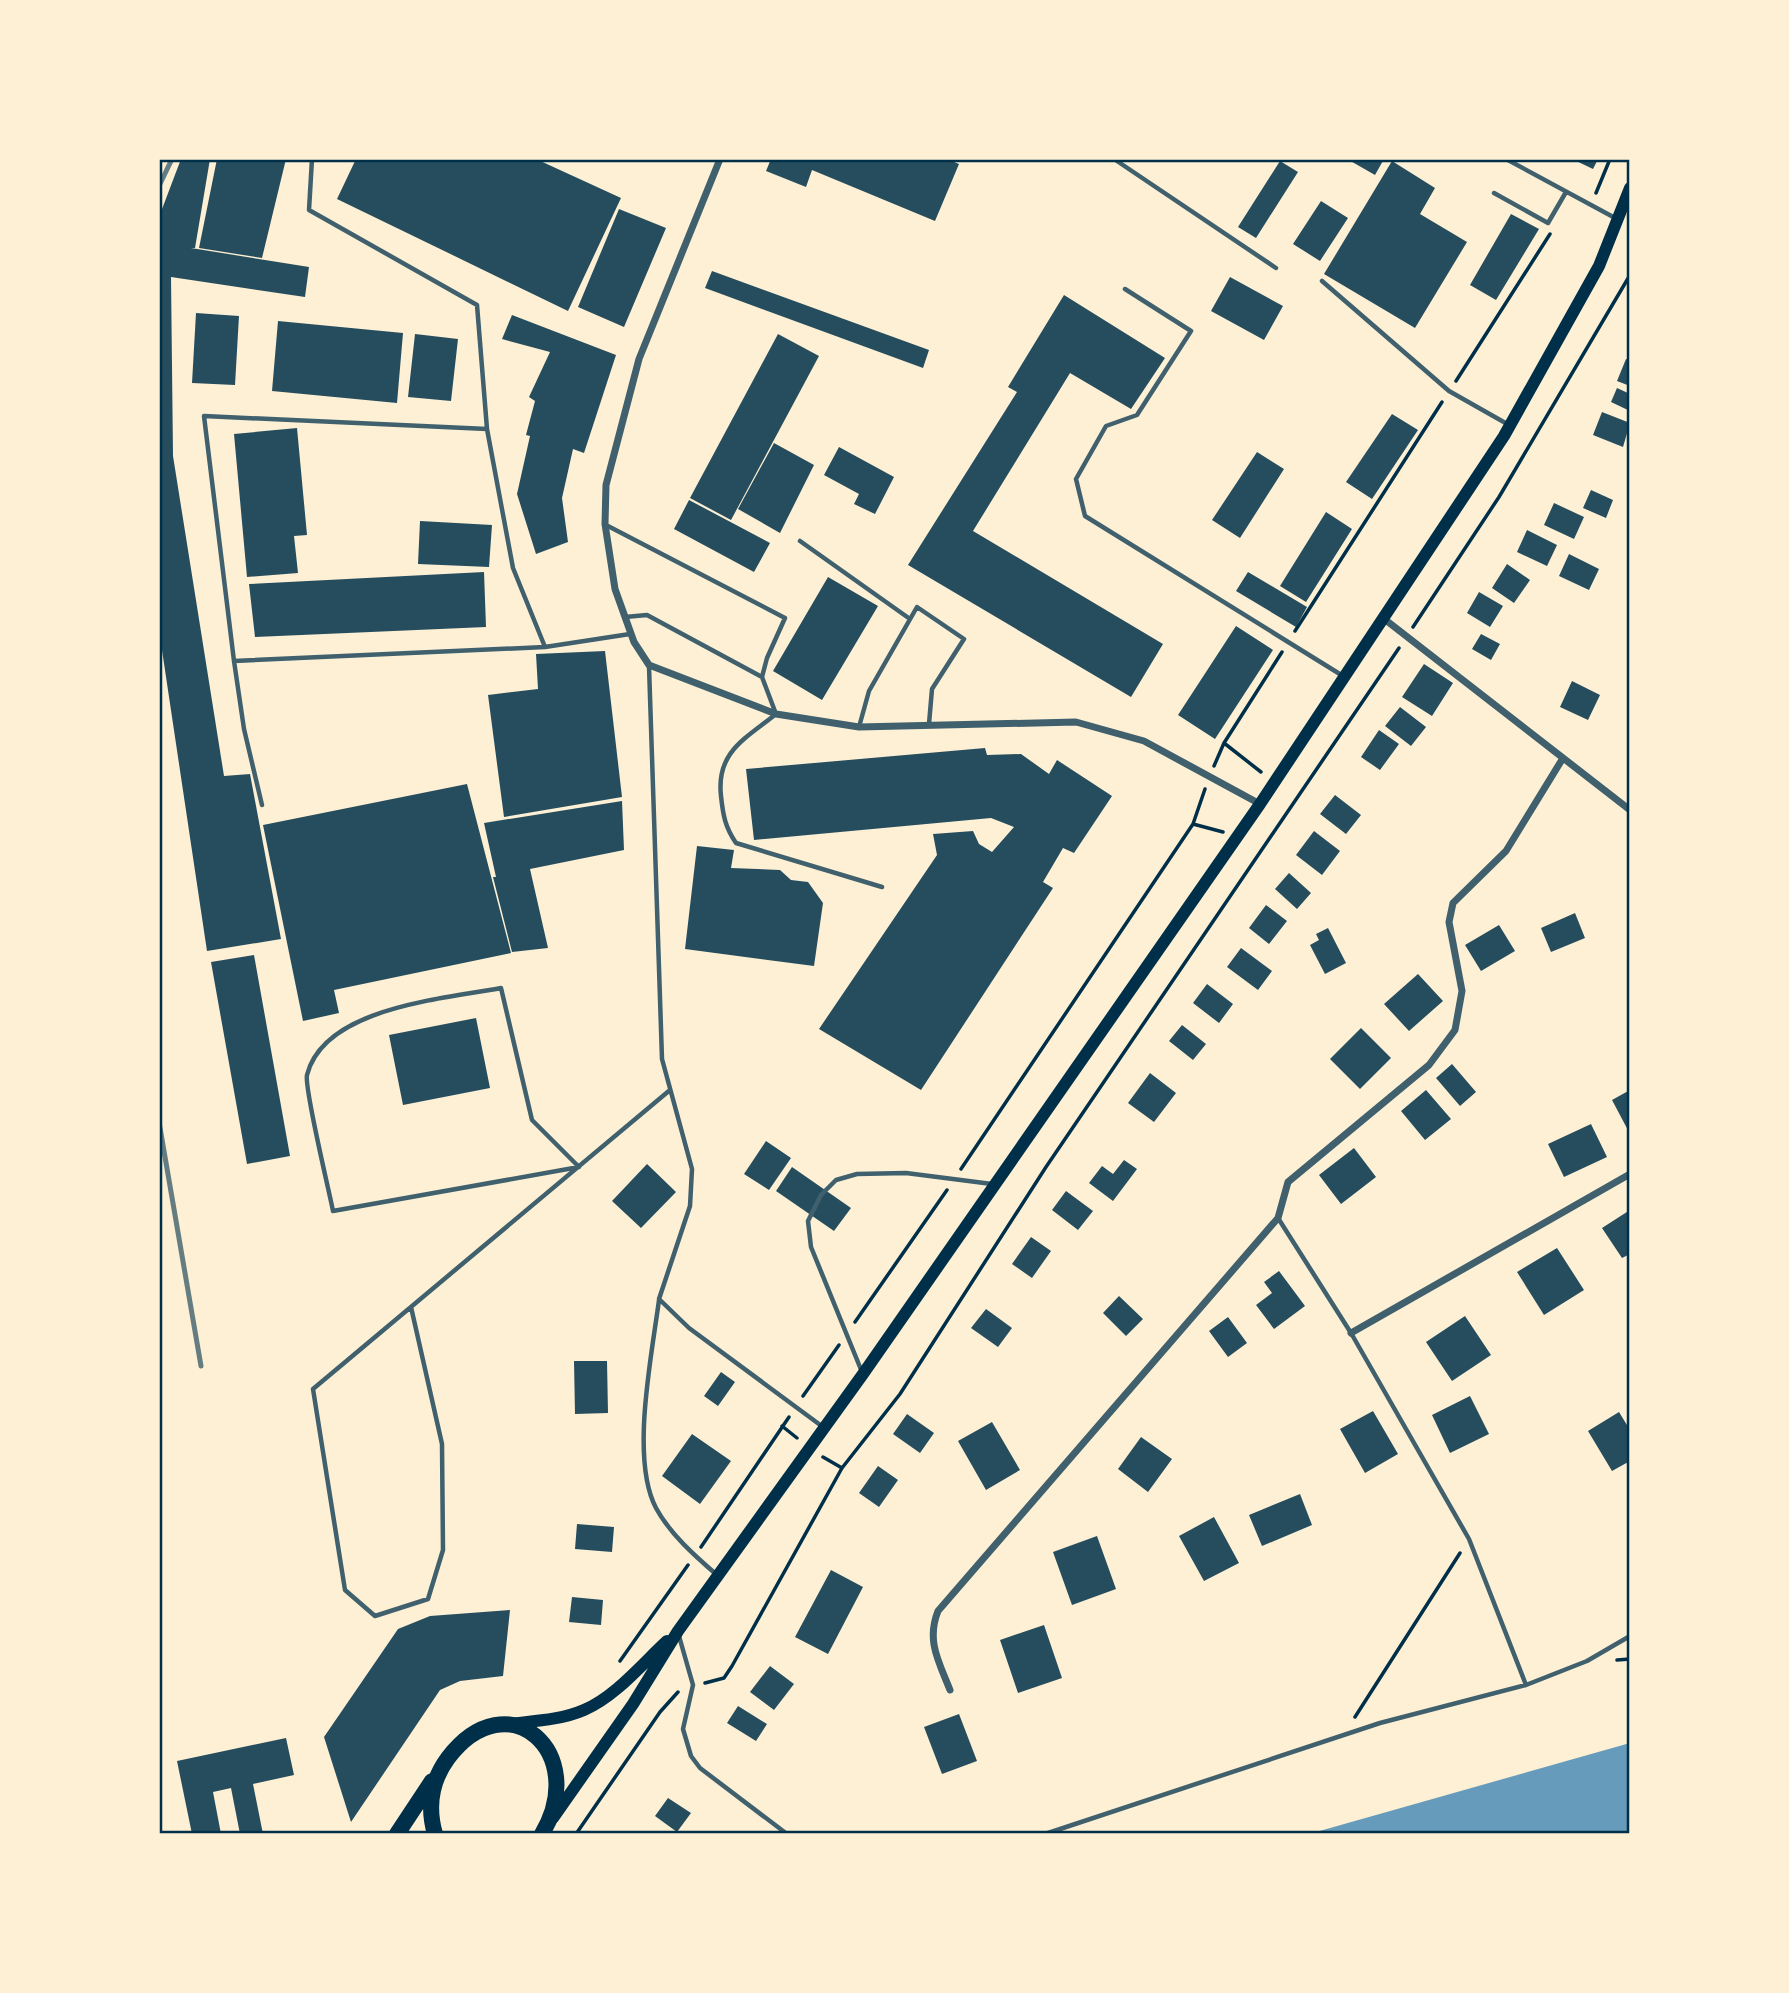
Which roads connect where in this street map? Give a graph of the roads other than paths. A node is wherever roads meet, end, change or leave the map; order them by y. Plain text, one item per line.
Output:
1 (312, 159) edge
2 (720, 159) edge
3 (1114, 159) edge
4 (1506, 159) edge
5 (1630, 188) edge
6 (1566, 192) junction
7 (1494, 193) dead end
8 (1618, 219) junction
9 (1276, 268) dead end
10 (1322, 281) dead end
11 (1125, 289) dead end
12 (1510, 425) junction
13 (487, 429) junction
14 (605, 524) junction
15 (800, 541) dead end
16 (625, 617) junction
17 (1383, 618) junction
18 (911, 619) junction
19 (631, 633) junction
20 (545, 646) junction
21 (233, 661) junction
22 (649, 665) junction
23 (762, 677) junction
24 (1344, 677) junction
25 (776, 714) junction
26 (929, 724) junction
27 (859, 727) junction
28 (1563, 758) junction
29 (1260, 804) junction
30 (262, 805) dead end
31 (1628, 805) edge
32 (882, 887) dead end
33 (670, 1090) junction
34 (579, 1167) junction
35 (1630, 1174) edge
36 (996, 1185) junction
37 (1278, 1218) junction
38 (659, 1299) junction
39 (411, 1307) junction
40 (1351, 1333) junction
41 (863, 1374) junction
42 (823, 1427) junction
43 (717, 1575) junction
44 (678, 1631) junction
45 (1630, 1636) edge
46 (1526, 1685) junction
47 (950, 1690) dead end
48 (498, 1725) junction
49 (439, 1770) junction
50 (435, 1831) edge
51 (542, 1833) edge
52 (397, 1834) edge
53 (787, 1834) edge
54 (1045, 1834) edge

1 - 13 lane
2 - 14 street
3 - 9 lane
4 - 6 lane
5 - 8 main road
6 - 7 lane
6 - 8 lane
8 - 12 main road
10 - 12 lane
11 - 24 lane
12 - 17 main road
13 - 20 lane
13 - 21 lane
14 - 16 street
14 - 23 lane
15 - 18 lane
16 - 19 street
16 - 23 lane
17 - 24 main road
17 - 28 street
18 - 26 lane
18 - 27 lane
19 - 20 lane
19 - 22 street
20 - 21 lane
21 - 30 lane
22 - 25 street
22 - 33 lane
23 - 25 lane
24 - 29 main road
25 - 27 street
25 - 32 lane
26 - 27 street
26 - 29 street
28 - 31 street
28 - 37 street
29 - 36 main road
33 - 34 lane
33 - 38 lane
34 - 34 lane
34 - 39 lane
35 - 40 street
36 - 41 main road
36 - 41 lane
37 - 40 lane
37 - 47 street
38 - 42 lane
38 - 43 lane
39 - 39 lane
40 - 46 lane
41 - 42 main road
42 - 43 main road
43 - 44 main road
44 - 48 main road
44 - 51 main road
44 - 53 lane
45 - 46 lane
46 - 54 lane
48 - 49 highway
48 - 51 highway
49 - 50 highway
49 - 52 highway

